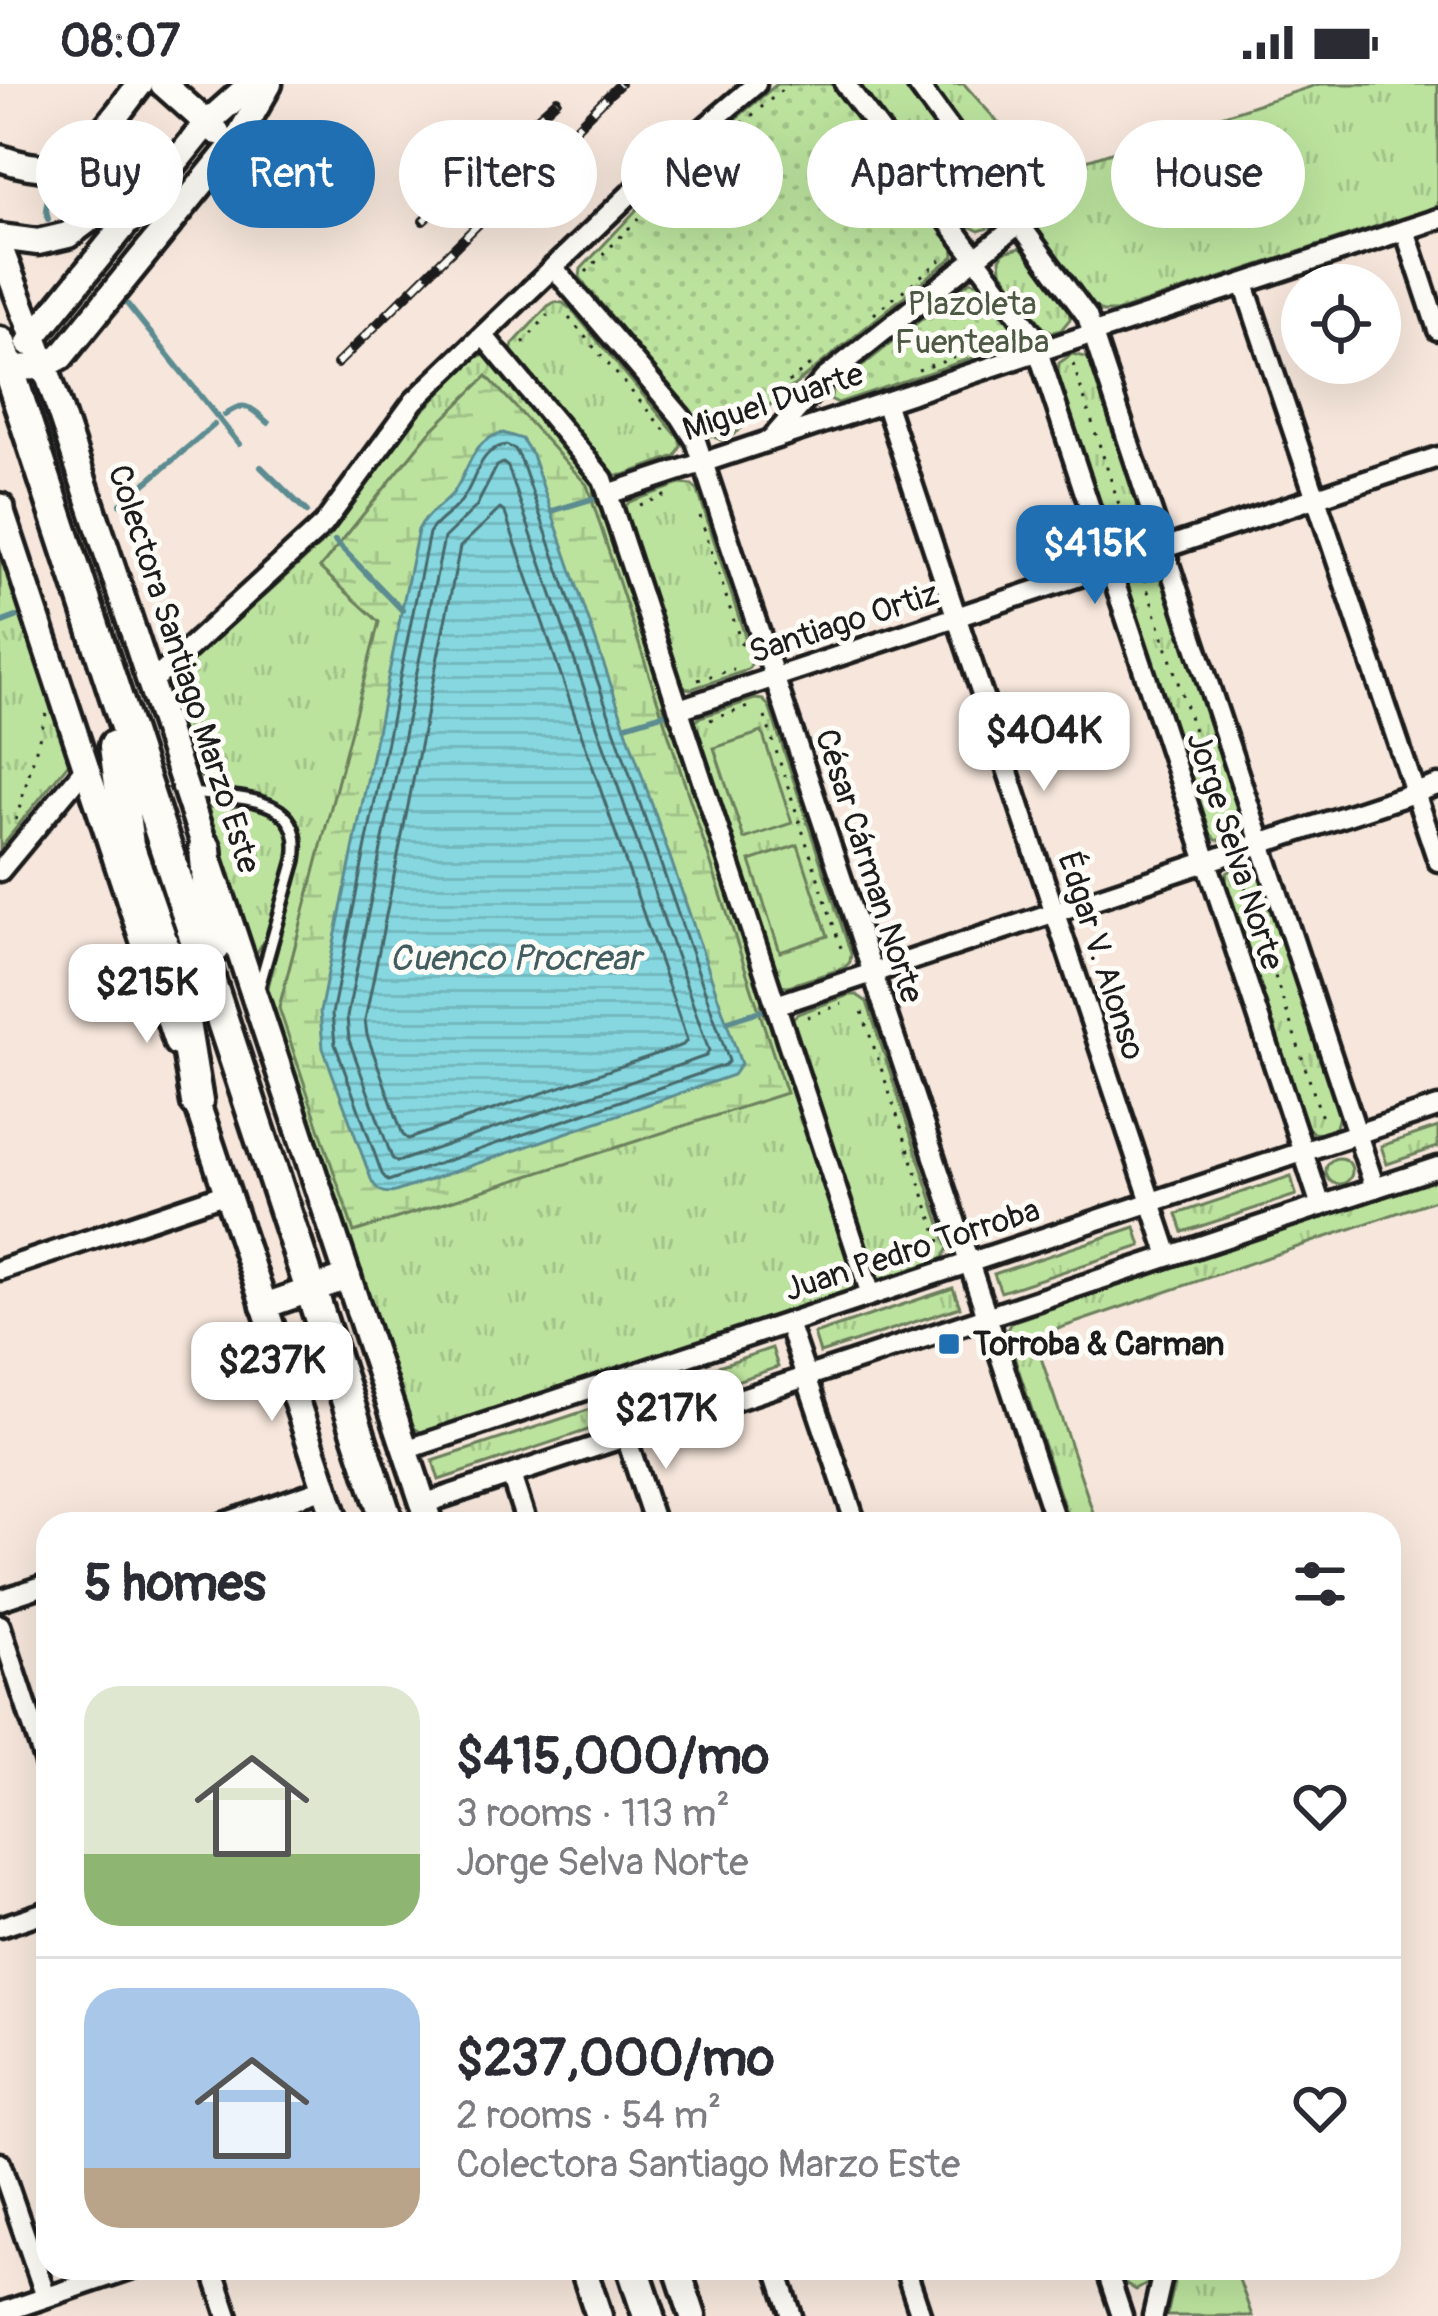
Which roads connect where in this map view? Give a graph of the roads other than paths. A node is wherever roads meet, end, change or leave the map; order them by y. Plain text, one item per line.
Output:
1 (140, 84) edge
2 (163, 84) edge
3 (251, 84) edge
4 (269, 84) edge
5 (756, 84) edge
6 (845, 84) edge
7 (917, 84) edge
8 (210, 120) edge
9 (247, 120) edge
10 (944, 120) edge
11 (207, 123) joint
12 (189, 145) junction
13 (4, 160) edge
14 (207, 176) edge
15 (1438, 219) edge
16 (1014, 228) edge
17 (1024, 228) edge
18 (1405, 230) junction
19 (0, 237) edge
20 (0, 248) edge
21 (977, 257) junction
22 (553, 268) junction
23 (1244, 284) junction
24 (1438, 330) edge
25 (1092, 334) junction
26 (483, 335) junction
27 (34, 336) junction
28 (1038, 351) junction
29 (45, 366) junction
30 (2, 369) edge
31 (885, 402) junction
32 (771, 440) junction
33 (1438, 457) edge
34 (703, 462) junction
35 (608, 494) junction
36 (1316, 497) junction
37 (0, 512) edge
38 (1163, 548) junction
39 (1109, 566) junction
40 (956, 617) junction
41 (775, 677) junction
42 (151, 683) junction
43 (679, 710) junction
44 (115, 746) junction
45 (86, 767) junction
46 (1438, 784) edge
47 (187, 792) junction
48 (1415, 792) junction
49 (1261, 844) junction
50 (205, 848) junction
51 (1438, 861) edge
52 (1207, 862) junction
53 (0, 871) edge
54 (1054, 913) junction
55 (873, 973) junction
56 (256, 1000) junction
57 (776, 1005) junction
58 (196, 1102) junction
59 (1438, 1107) edge
60 (1357, 1134) junction
61 (1303, 1152) junction
62 (1438, 1167) edge
63 (1375, 1188) junction
64 (227, 1193) junction
65 (283, 1203) junction
66 (1151, 1203) junction
67 (1321, 1206) junction
68 (1169, 1256) junction
69 (969, 1263) junction
70 (0, 1270) edge
71 (348, 1277) junction
72 (303, 1292) junction
73 (871, 1295) junction
74 (264, 1306) junction
75 (987, 1316) junction
76 (788, 1323) junction
77 (806, 1377) junction
78 (608, 1383) junction
79 (626, 1437) junction
80 (405, 1450) junction
81 (511, 1475) junction
82 (325, 1488) junction
83 (256, 1512) edge
84 (333, 1512) edge
85 (366, 1512) edge
86 (384, 1512) edge
87 (426, 1512) edge
88 (431, 1512) edge
89 (523, 1512) edge
90 (651, 1512) edge
91 (852, 1512) edge
92 (1052, 1512) edge
93 (36, 1588) edge
94 (0, 1600) edge
95 (0, 1625) edge
96 (36, 1735) edge
97 (36, 1915) edge
98 (0, 1927) edge
99 (0, 2163) edge
100 (36, 2268) edge
101 (40, 2280) edge
102 (97, 2280) edge
103 (216, 2280) edge
104 (587, 2280) edge
105 (616, 2280) edge
106 (637, 2280) edge
107 (681, 2280) edge
108 (780, 2280) edge
109 (909, 2280) edge
110 (1110, 2280) edge
111 (1162, 2280) edge
112 (46, 2297) junction
113 (0, 2313) edge
114 (228, 2316) edge
115 (599, 2316) edge
116 (628, 2316) edge
117 (649, 2316) edge
118 (693, 2316) edge
119 (792, 2316) edge
120 (921, 2316) edge
121 (1123, 2316) edge
122 (1154, 2316) edge

1 - 13 street
2 - 11 street
3 - 8 street
4 - 9 street
5 - 22 street
6 - 21 street, Jorge Selva Norte
7 - 10 street, Jorge Selva Norte
11 - 12 street
12 - 19 street
12 - 27 street
14 - 29 street
15 - 18 street, Miguel Duarte
16 - 21 street
17 - 25 street, Jorge Selva Norte
18 - 23 street, Miguel Duarte
18 - 24 street
20 - 27 street, Colectora Santiago Marzo Este
21 - 28 street, Jorge Selva Norte
21 - 32 street
22 - 26 street
22 - 34 street, César Cárman Norte
23 - 25 street, Miguel Duarte
23 - 36 street
25 - 28 street, Miguel Duarte
25 - 38 street, Jorge Selva Norte
26 - 35 street
26 - 42 street
27 - 29 street, Colectora Santiago Marzo Este
27 - 30 street
28 - 31 street, Miguel Duarte
28 - 39 street, Jorge Selva Norte
29 - 30 street
29 - 42 street, Colectora Santiago Marzo Este
30 - 44 highway
30 - 65 highway
31 - 32 street, Miguel Duarte
31 - 40 street, Édgar V. Alonso
32 - 34 street, Miguel Duarte
33 - 36 street, Santiago Ortiz
34 - 35 street, Miguel Duarte
34 - 41 street, César Cárman Norte
35 - 43 street
36 - 38 street, Santiago Ortiz
36 - 48 street
37 - 45 street
38 - 39 street, Santiago Ortiz
38 - 49 street, Jorge Selva Norte
39 - 40 street, Santiago Ortiz
39 - 52 street, Jorge Selva Norte
40 - 41 street, Santiago Ortiz
40 - 54 street, Édgar V. Alonso
41 - 43 street, Santiago Ortiz
41 - 55 street, César Cárman Norte
42 - 47 street, Colectora Santiago Marzo Este
43 - 57 street
44 - 58 highway
44 - 72 highway
45 - 53 street
45 - 58 street
46 - 48 street
47 - 50 street, Colectora Santiago Marzo Este
47 - 56 lane
48 - 49 street
48 - 51 street
49 - 52 street
49 - 60 street, Jorge Selva Norte
50 - 56 street, Colectora Santiago Marzo Este
50 - 65 highway
52 - 54 street
52 - 61 street, Jorge Selva Norte
54 - 55 street
54 - 66 street, Édgar V. Alonso
55 - 57 street
55 - 69 street, César Cárman Norte
56 - 71 street, Colectora Santiago Marzo Este
57 - 73 street
58 - 64 street
59 - 60 street, Juan Pedro Torroba
60 - 61 street, Juan Pedro Torroba
60 - 63 street, Jorge Selva Norte
61 - 66 street, Juan Pedro Torroba
61 - 67 street, Jorge Selva Norte
62 - 63 street
63 - 67 street
64 - 70 street
64 - 74 street
65 - 72 highway
66 - 68 street, Édgar V. Alonso
66 - 69 street, Juan Pedro Torroba
67 - 68 street
68 - 75 street
69 - 73 street, Juan Pedro Torroba
69 - 75 street, César Cárman Norte
71 - 72 street
71 - 80 street, Colectora Santiago Marzo Este
72 - 74 street
72 - 85 highway
72 - 86 highway
73 - 76 street, Juan Pedro Torroba
74 - 82 street
75 - 77 street
75 - 92 street, César Cárman Norte
76 - 77 street
76 - 78 street, Juan Pedro Torroba
77 - 79 street
77 - 91 street
78 - 79 street
78 - 80 street, Juan Pedro Torroba
79 - 81 street
79 - 90 street
80 - 87 street, Colectora Santiago Marzo Este
81 - 88 street
81 - 89 street
82 - 83 street
82 - 84 street
93 - 94 street
95 - 96 street
97 - 98 street
99 - 100 street
101 - 112 street
102 - 112 street
103 - 114 street
104 - 115 street
105 - 116 highway
106 - 117 highway
107 - 118 street
108 - 119 street
109 - 120 street
110 - 121 street
111 - 122 street
112 - 113 street

